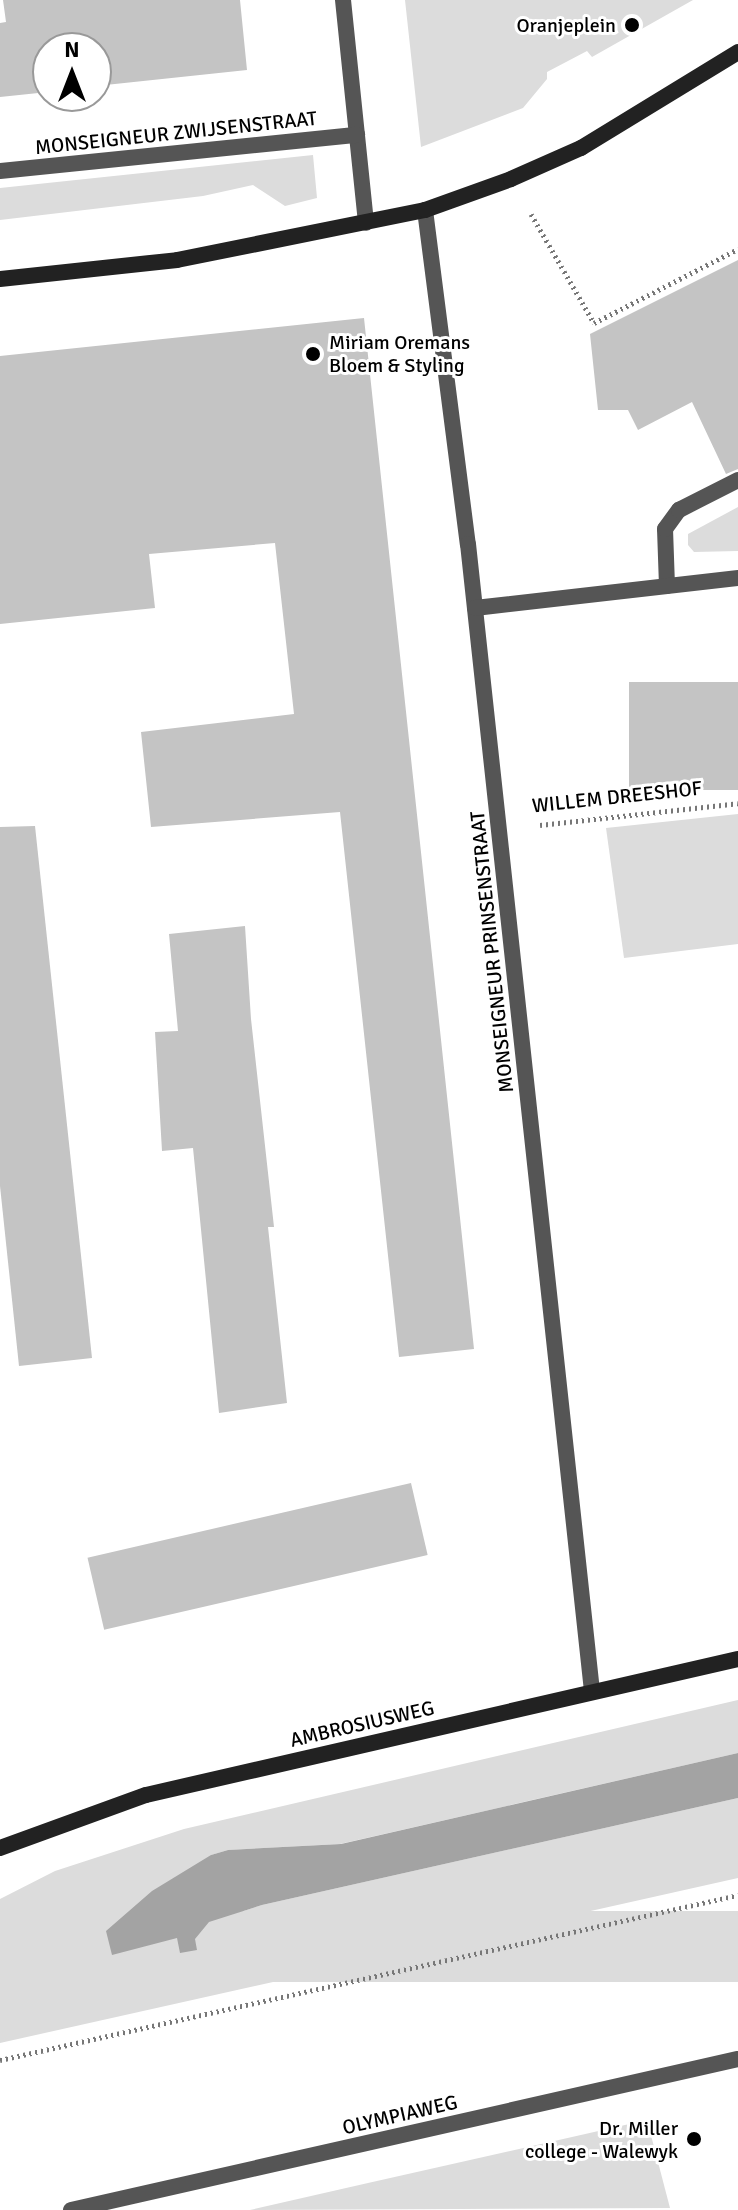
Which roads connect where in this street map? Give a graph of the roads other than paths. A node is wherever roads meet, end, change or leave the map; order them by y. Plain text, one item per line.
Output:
1 (343, 0) edge
2 (738, 52) edge
3 (357, 135) junction
4 (0, 171) edge
5 (425, 210) junction
6 (366, 223) junction
7 (0, 279) edge
8 (738, 480) edge
9 (738, 578) edge
10 (667, 586) junction
11 (475, 608) junction
12 (738, 1659) edge
13 (592, 1691) junction
14 (0, 1847) edge
15 (738, 2059) edge
16 (71, 2210) edge

1 - 3 street
2 - 5 street
3 - 4 street, MONSEIGNEUR ZWIJSENSTRAAT
3 - 6 street
5 - 6 street
5 - 11 street, MONSEIGNEUR PRINSENSTRAAT
6 - 7 street
8 - 10 street
9 - 10 street
10 - 11 street
11 - 13 street, MONSEIGNEUR PRINSENSTRAAT
12 - 13 street, AMBROSIUSWEG
13 - 14 street, AMBROSIUSWEG
15 - 16 street, OLYMPIAWEG

